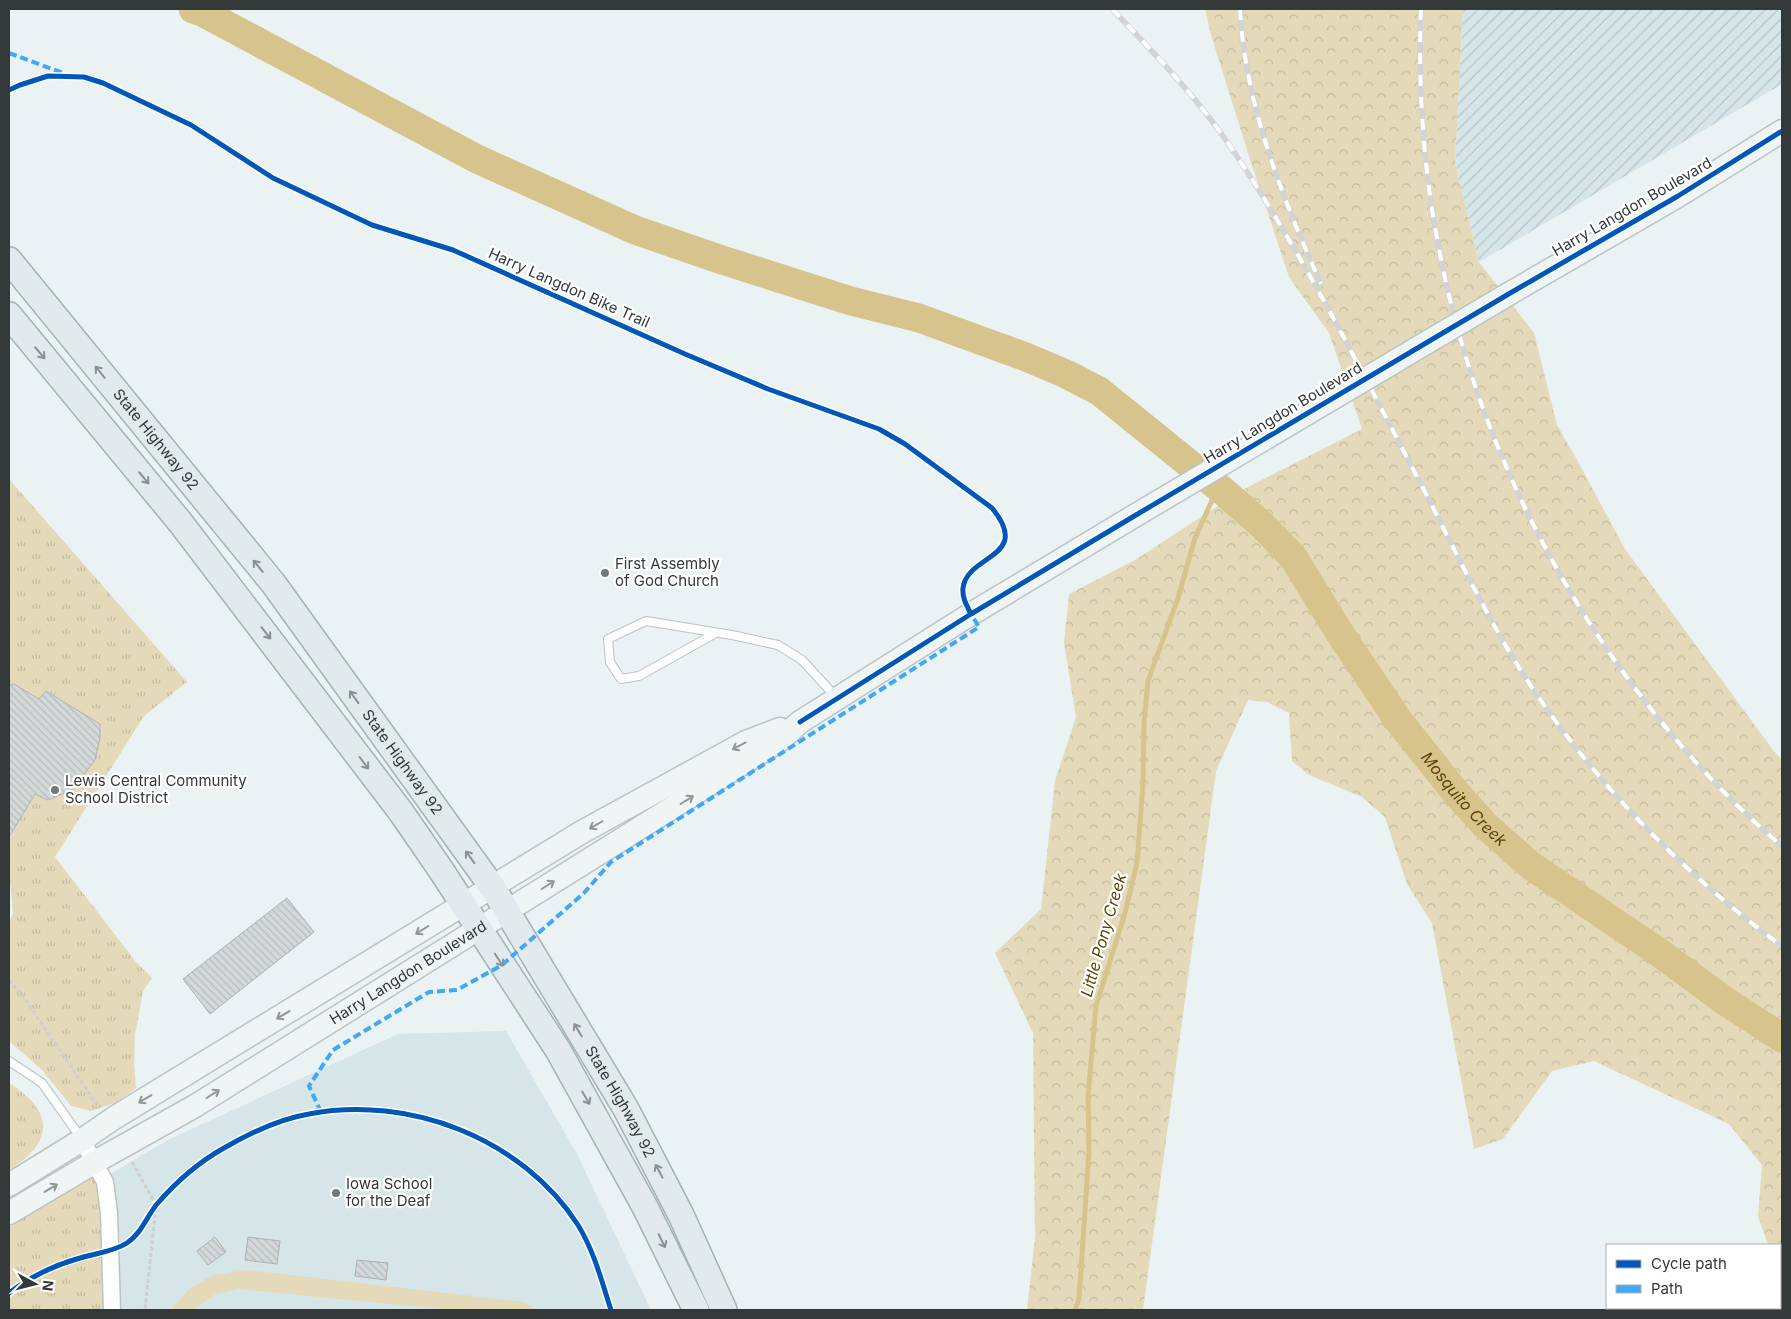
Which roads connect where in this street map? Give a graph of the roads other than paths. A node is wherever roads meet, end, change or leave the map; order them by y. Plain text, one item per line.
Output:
1 (1782, 131) edge
2 (9, 260) edge
3 (9, 316) edge
4 (716, 633) junction
5 (837, 698) junction
6 (800, 722) junction
7 (493, 888) junction
8 (464, 904) junction
9 (507, 911) junction
10 (479, 929) junction
11 (9, 1061) edge
12 (82, 1140) junction
13 (95, 1162) junction
14 (9, 1185) edge
15 (9, 1214) edge
16 (112, 1310) edge
17 (696, 1310) edge
18 (724, 1310) edge

1 - 5 main road, Harry Langdon Boulevard, bridge
7 -> 2 main road, State Highway 92
3 -> 8 main road, State Highway 92
4 - 4 lane
4 - 5 lane
5 - 6 main road, Harry Langdon Boulevard
6 -> 7 main road, Harry Langdon Boulevard
9 -> 6 main road, Harry Langdon Boulevard
7 - 8 main road, Harry Langdon Boulevard
7 - 9 main road, State Highway 92
8 - 10 main road, State Highway 92
8 -> 12 main road, Harry Langdon Boulevard
9 - 10 main road, Harry Langdon Boulevard
18 -> 9 main road, State Highway 92
13 -> 10 main road, Harry Langdon Boulevard
10 -> 17 main road, State Highway 92
11 - 12 lane
12 - 13 street
12 - 14 main road, Harry Langdon Boulevard
15 -> 13 main road, Harry Langdon Boulevard
13 - 16 street

